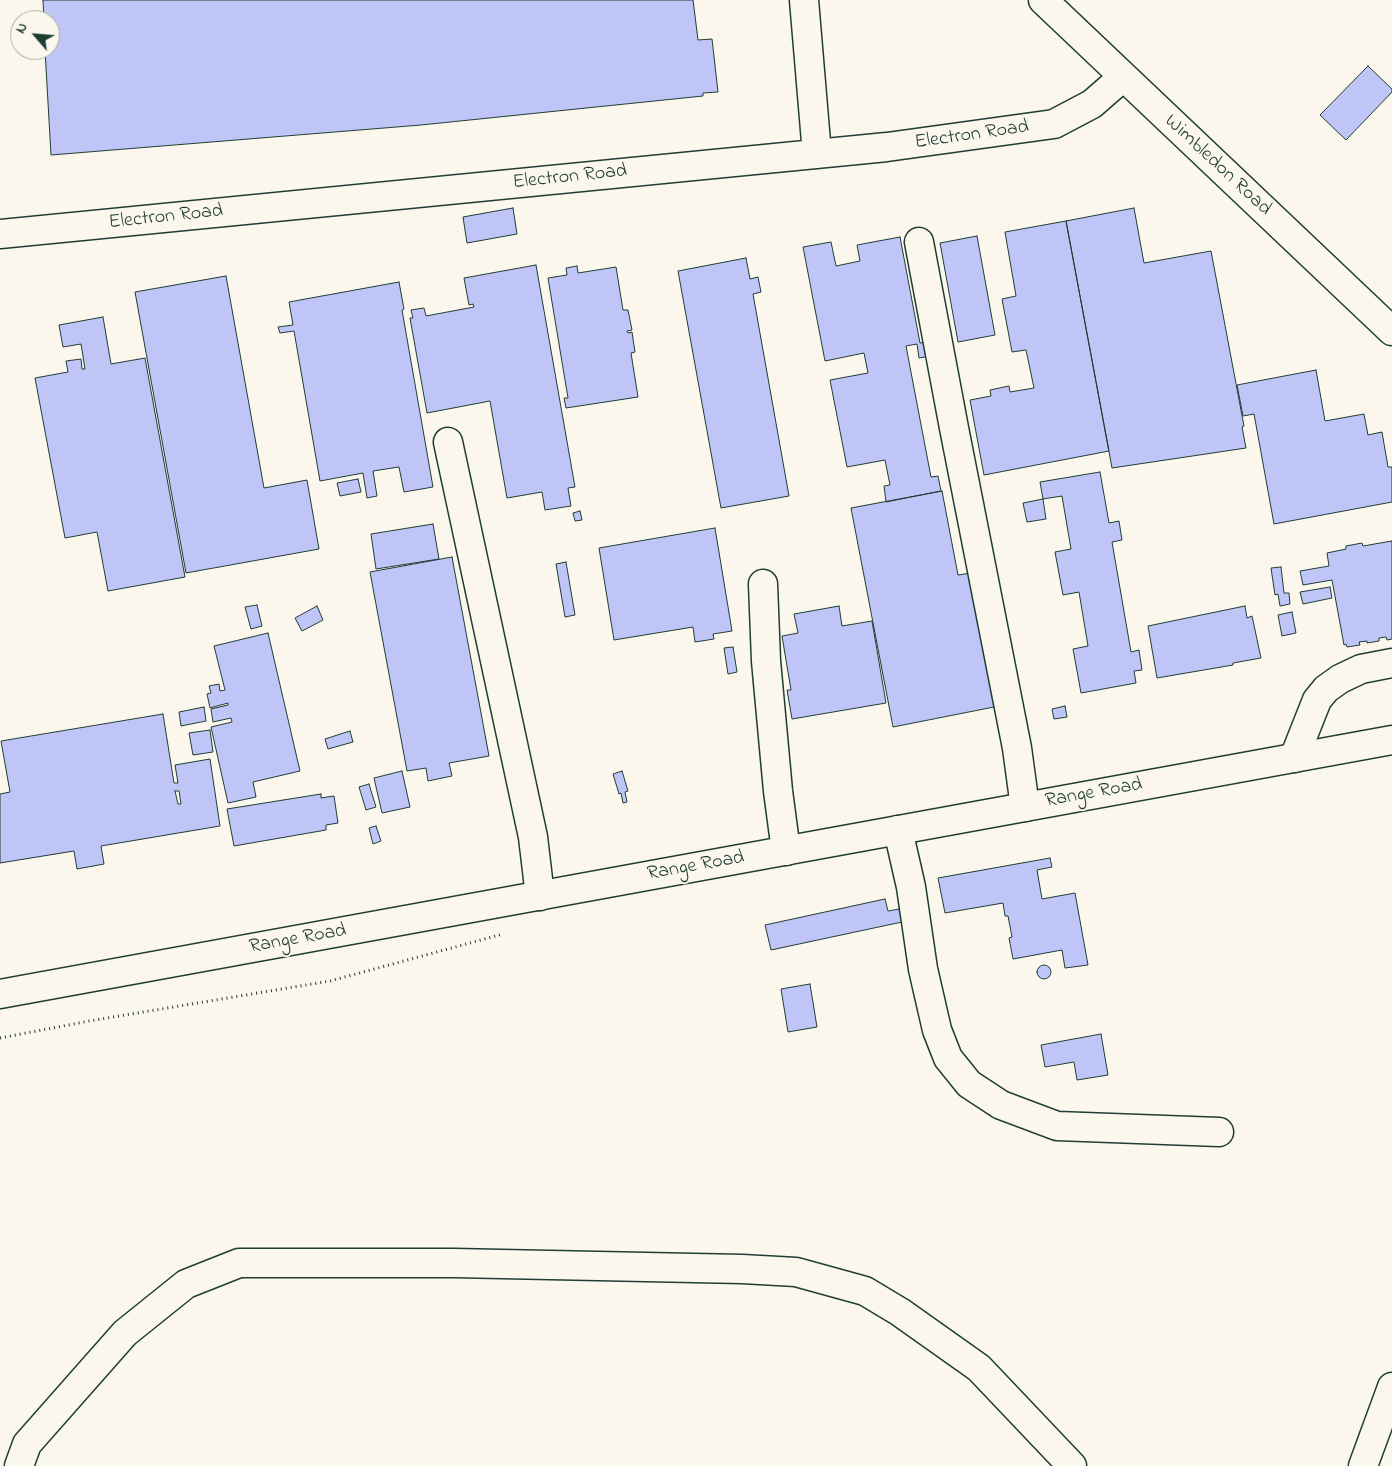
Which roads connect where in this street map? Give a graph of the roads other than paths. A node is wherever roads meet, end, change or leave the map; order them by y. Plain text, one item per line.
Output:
1 (804, 0) edge
2 (1043, 0) edge
3 (1123, 77) junction
4 (816, 154) junction
5 (0, 234) edge
6 (919, 242) dead end
7 (1392, 331) edge
8 (448, 442) dead end
9 (763, 584) dead end
10 (1392, 663) edge
11 (1392, 740) edge
12 (1294, 758) junction
13 (1025, 807) junction
14 (898, 830) junction
15 (786, 851) junction
16 (540, 896) junction
17 (0, 994) edge
18 (1219, 1132) dead end
19 (1392, 1388) edge
20 (19, 1466) edge
21 (1072, 1466) edge
22 (1363, 1466) edge

1 - 4 street
2 - 3 street, Wimbledon Road
3 - 4 street, Electron Road
3 - 7 street, Wimbledon Road
4 - 5 street, Electron Road
6 - 13 street
8 - 16 street
9 - 15 street
10 - 12 street
11 - 12 street, Range Road
12 - 13 street, Range Road
13 - 14 street, Range Road
14 - 15 street, Range Road
14 - 18 street
15 - 16 street, Range Road
16 - 17 street, Range Road
19 - 22 street
20 - 21 street

